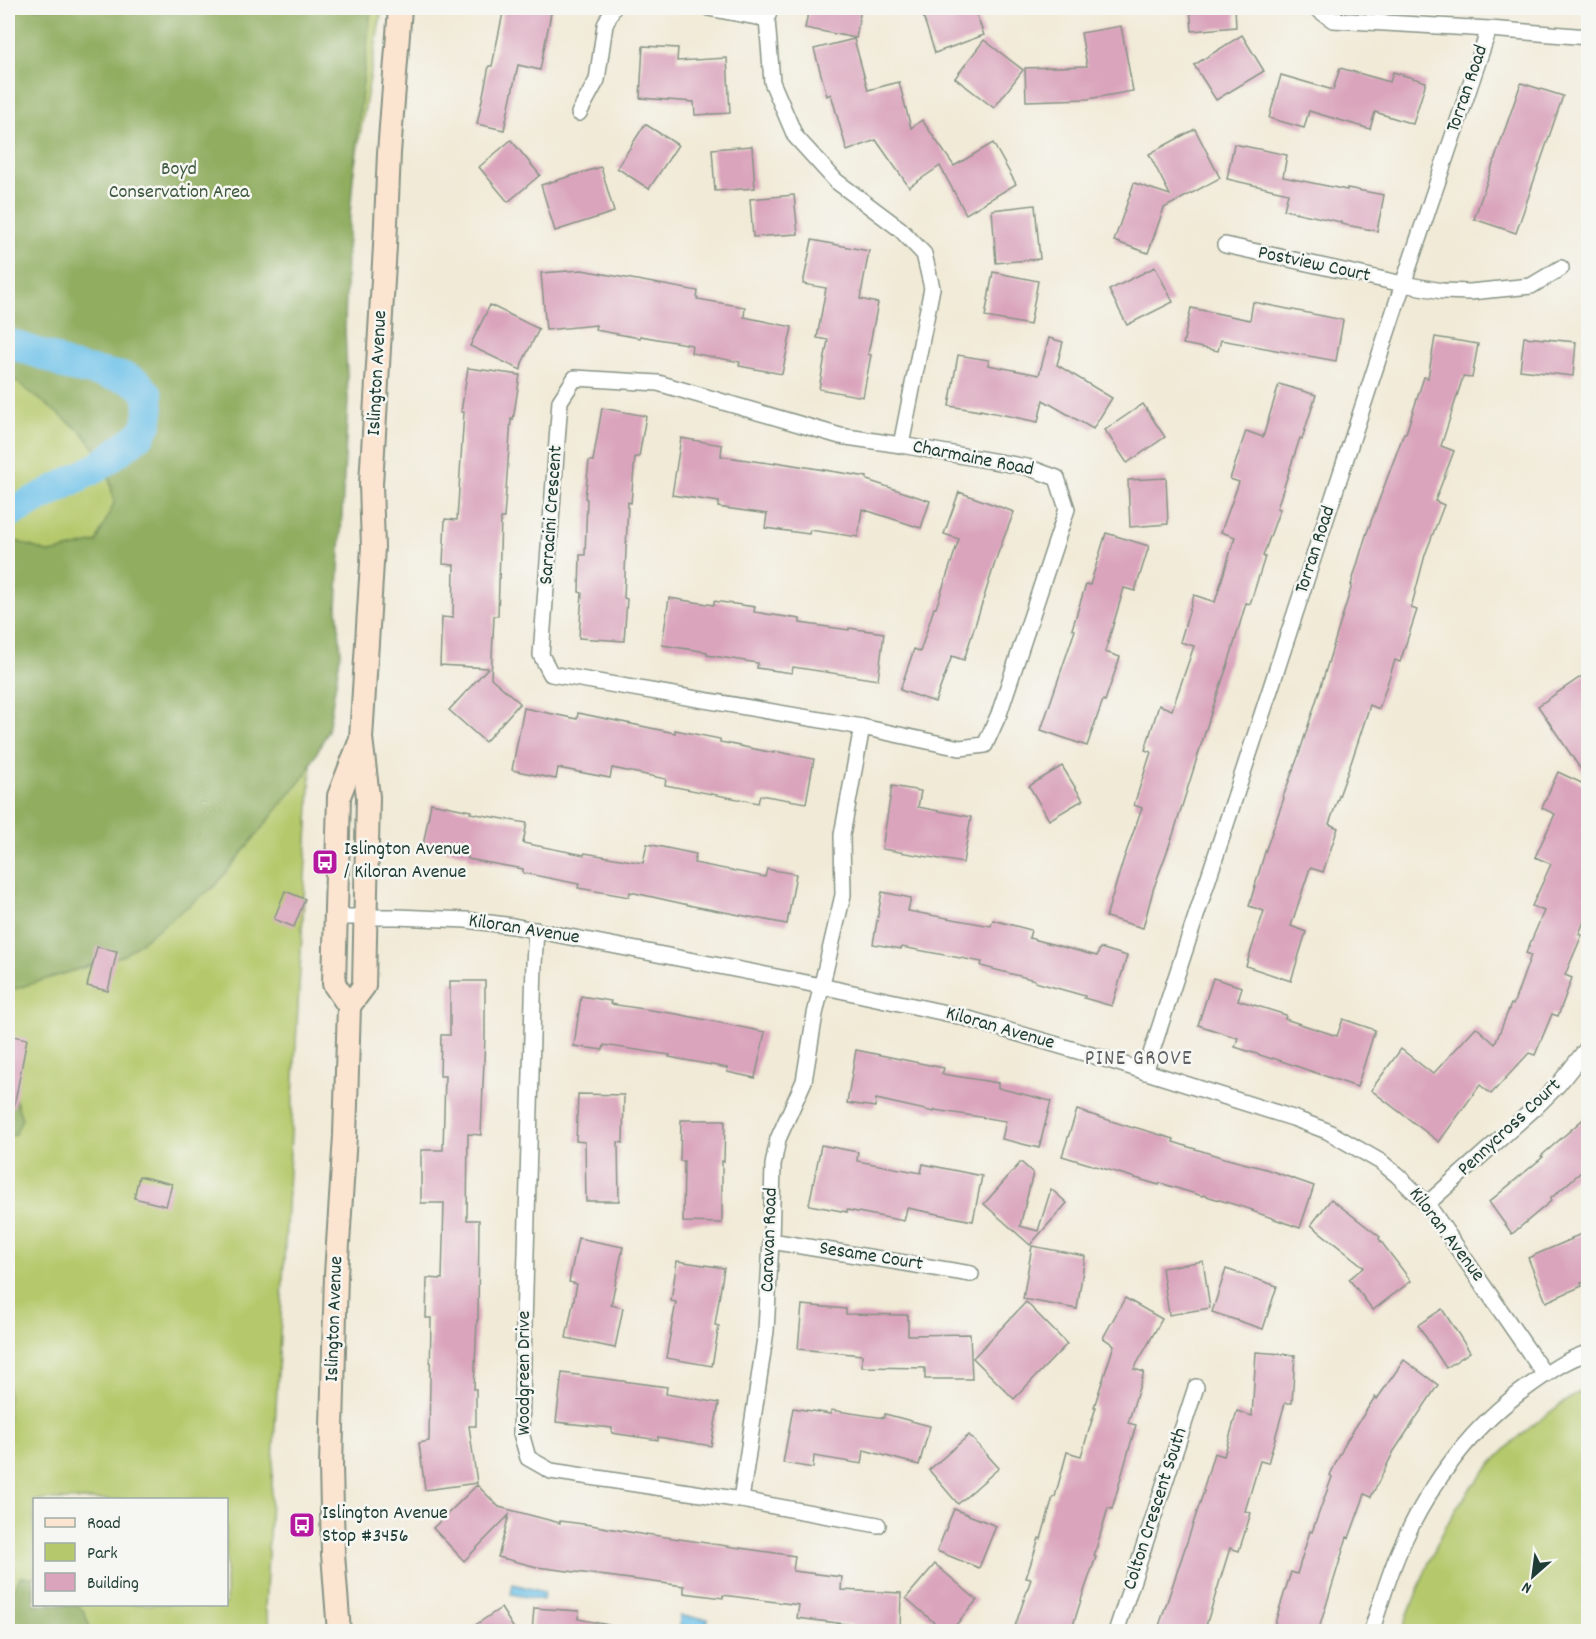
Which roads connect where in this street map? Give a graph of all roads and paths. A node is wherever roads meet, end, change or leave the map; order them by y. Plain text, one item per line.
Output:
1 (400, 8) edge
2 (613, 8) edge
3 (708, 8) edge
4 (1316, 8) edge
5 (768, 13) edge
6 (1489, 29) junction
7 (1588, 37) edge
8 (579, 113) dead end
9 (1225, 245) dead end
10 (1561, 268) dead end
11 (1403, 285) junction
12 (901, 445) junction
13 (862, 727) junction
14 (362, 738) junction
15 (336, 917) junction
16 (366, 917) junction
17 (536, 930) junction
18 (821, 986) junction
19 (348, 1006) junction
20 (1588, 1047) edge
21 (1145, 1072) junction
22 (1427, 1204) junction
23 (771, 1241) junction
24 (971, 1274) dead end
25 (1588, 1353) edge
26 (1545, 1375) junction
27 (1196, 1387) dead end
28 (741, 1500) junction
29 (878, 1525) dead end
30 (339, 1632) edge
31 (1116, 1632) edge
32 (1371, 1632) edge

1 - 14 main road, Islington Avenue
2 - 8 street
3 - 5 street
4 - 6 street
5 - 12 street, Charmaine Road
6 - 7 street
6 - 11 street, Torran Road
9 - 11 street, Postview Court
10 - 11 street, Postview Court
11 - 21 street, Torran Road
12 - 13 street, Charmaine Road
12 - 13 street, Sarracini Crescent
13 - 18 street
14 - 15 main road, Islington Avenue
14 - 16 main road, Islington Avenue
15 - 16 street, Kiloran Avenue
15 - 19 main road, Islington Avenue
16 - 17 street, Kiloran Avenue
16 - 19 main road, Islington Avenue
17 - 18 street, Kiloran Avenue
17 - 28 street, Woodgreen Drive
18 - 21 street, Kiloran Avenue
18 - 23 street, Caravan Road
19 - 30 main road, Islington Avenue
20 - 22 street, Pennycross Court
21 - 22 street, Kiloran Avenue
22 - 26 street, Kiloran Avenue
23 - 24 street, Sesame Court
23 - 28 street, Caravan Road
25 - 26 street
26 - 32 street
27 - 31 street, Colton Crescent South
28 - 29 street, Woodgreen Drive

